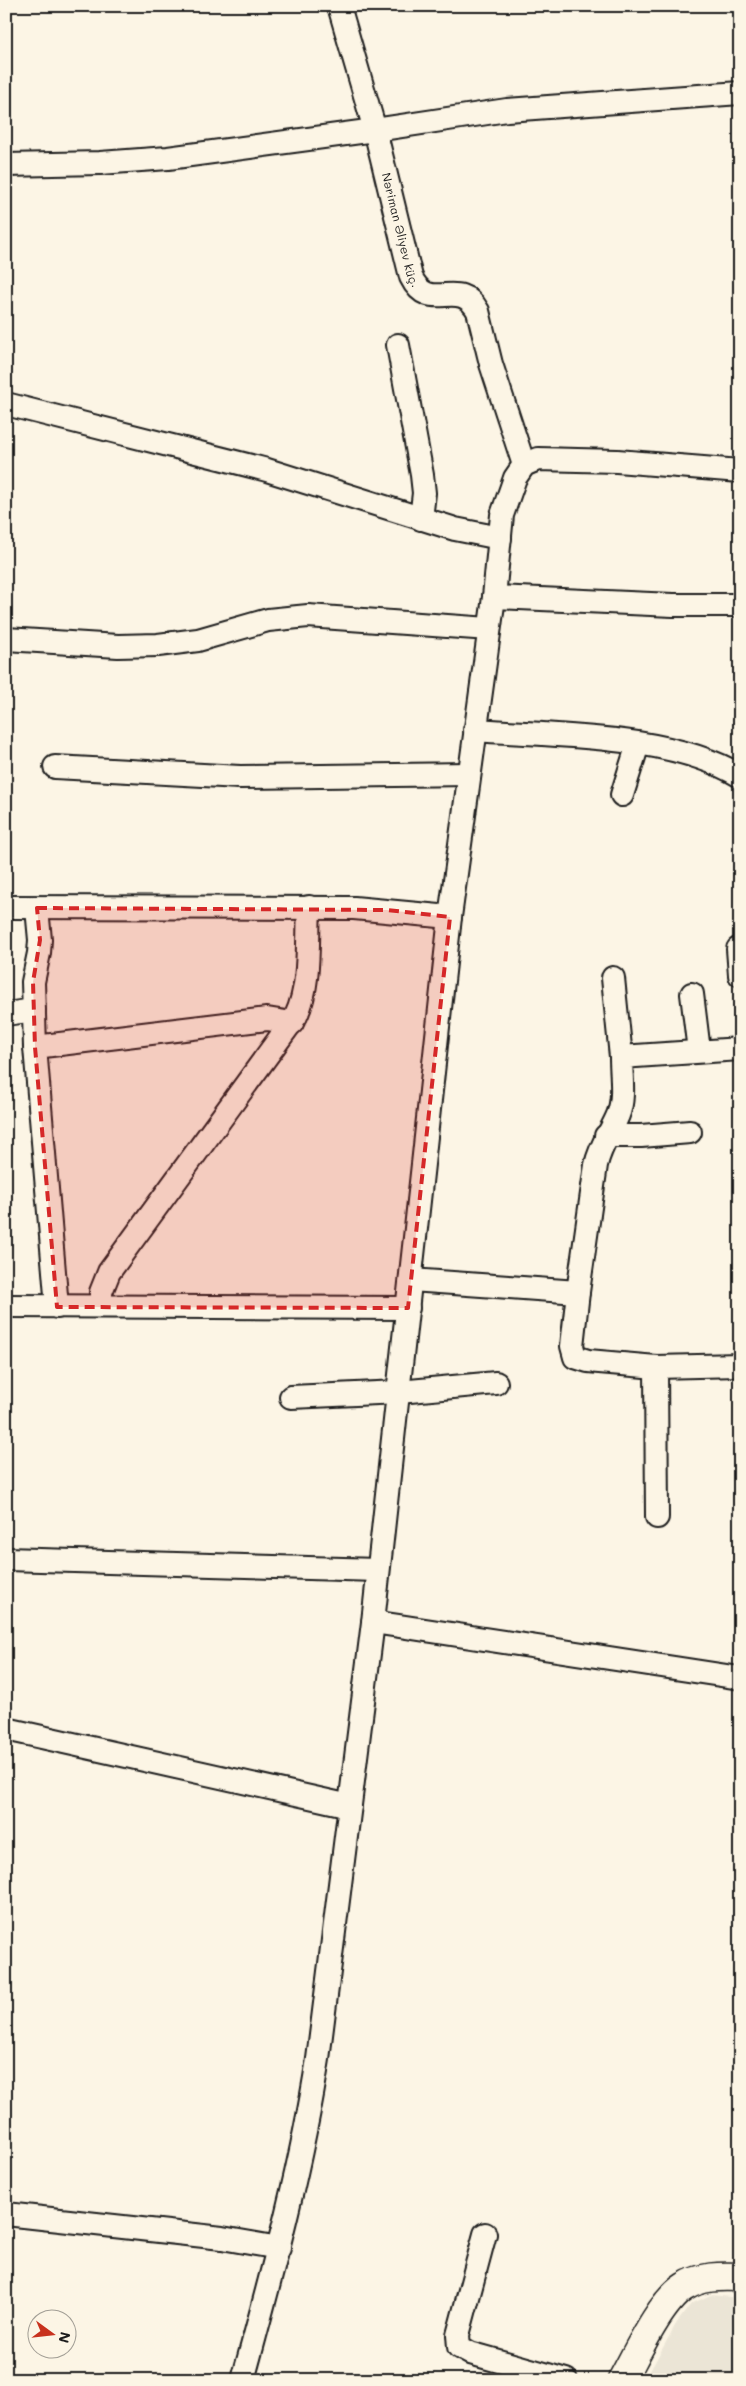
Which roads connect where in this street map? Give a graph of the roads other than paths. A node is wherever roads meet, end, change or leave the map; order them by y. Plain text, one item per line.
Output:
1 (339, 6) edge
2 (740, 93) edge
3 (375, 130) junction
4 (6, 165) edge
5 (398, 346) dead end
6 (6, 404) edge
7 (524, 465) junction
8 (740, 470) edge
9 (421, 519) junction
10 (500, 538) junction
11 (494, 597) junction
12 (740, 605) edge
13 (489, 628) junction
14 (6, 639) edge
15 (474, 730) junction
16 (638, 744) junction
17 (55, 767) dead end
18 (468, 774) junction
19 (740, 776) edge
20 (622, 795) dead end
21 (6, 907) edge
22 (309, 907) junction
23 (36, 908) junction
24 (450, 917) junction
25 (738, 949) dead end
26 (740, 975) edge
27 (613, 978) dead end
28 (692, 994) dead end
29 (34, 1010) junction
30 (6, 1014) edge
31 (292, 1023) junction
32 (35, 1047) junction
33 (740, 1049) edge
34 (699, 1051) junction
35 (621, 1057) junction
36 (690, 1132) dead end
37 (606, 1136) junction
38 (411, 1280) junction
39 (578, 1292) junction
40 (6, 1306) edge
41 (101, 1306) junction
42 (57, 1307) junction
43 (408, 1308) junction
44 (740, 1365) edge
45 (656, 1366) junction
46 (496, 1383) dead end
47 (399, 1392) junction
48 (291, 1397) dead end
49 (656, 1517) dead end
50 (6, 1559) edge
51 (378, 1570) junction
52 (373, 1622) junction
53 (740, 1678) edge
54 (6, 1729) edge
55 (350, 1806) junction
56 (6, 2214) edge
57 (485, 2234) dead end
58 (279, 2248) junction
59 (740, 2277) edge
60 (243, 2380) edge
61 (566, 2380) edge
62 (622, 2380) edge

1 - 3 street, Nəriman Əliyev küç.
2 - 3 street
3 - 4 street
3 - 7 street, Nəriman Əliyev küç.
5 - 9 street
6 - 9 street
7 - 8 street
7 - 10 street
9 - 10 street
10 - 11 street
11 - 12 street
11 - 13 street
13 - 14 street
13 - 15 street
15 - 16 street
15 - 18 street
16 - 19 street
16 - 20 street
17 - 18 street
18 - 24 street
21 - 23 street
22 - 23 street
22 - 24 street
22 - 31 street
23 - 29 street
24 - 38 street
25 - 26 street
27 - 35 street
28 - 34 street
29 - 30 street
29 - 32 street
31 - 32 street
31 - 41 street
32 - 42 street
33 - 34 street
34 - 35 street
35 - 37 street
36 - 37 street
37 - 39 street
38 - 39 street
38 - 43 street
39 - 45 street
40 - 42 street
41 - 42 street
41 - 43 street
43 - 47 street
44 - 45 street
45 - 49 street
46 - 47 street
47 - 48 street
47 - 51 street
50 - 51 street
51 - 52 street
52 - 53 street
52 - 55 street
54 - 55 street
55 - 58 street
56 - 58 street
57 - 61 street
58 - 60 street
59 - 62 street

